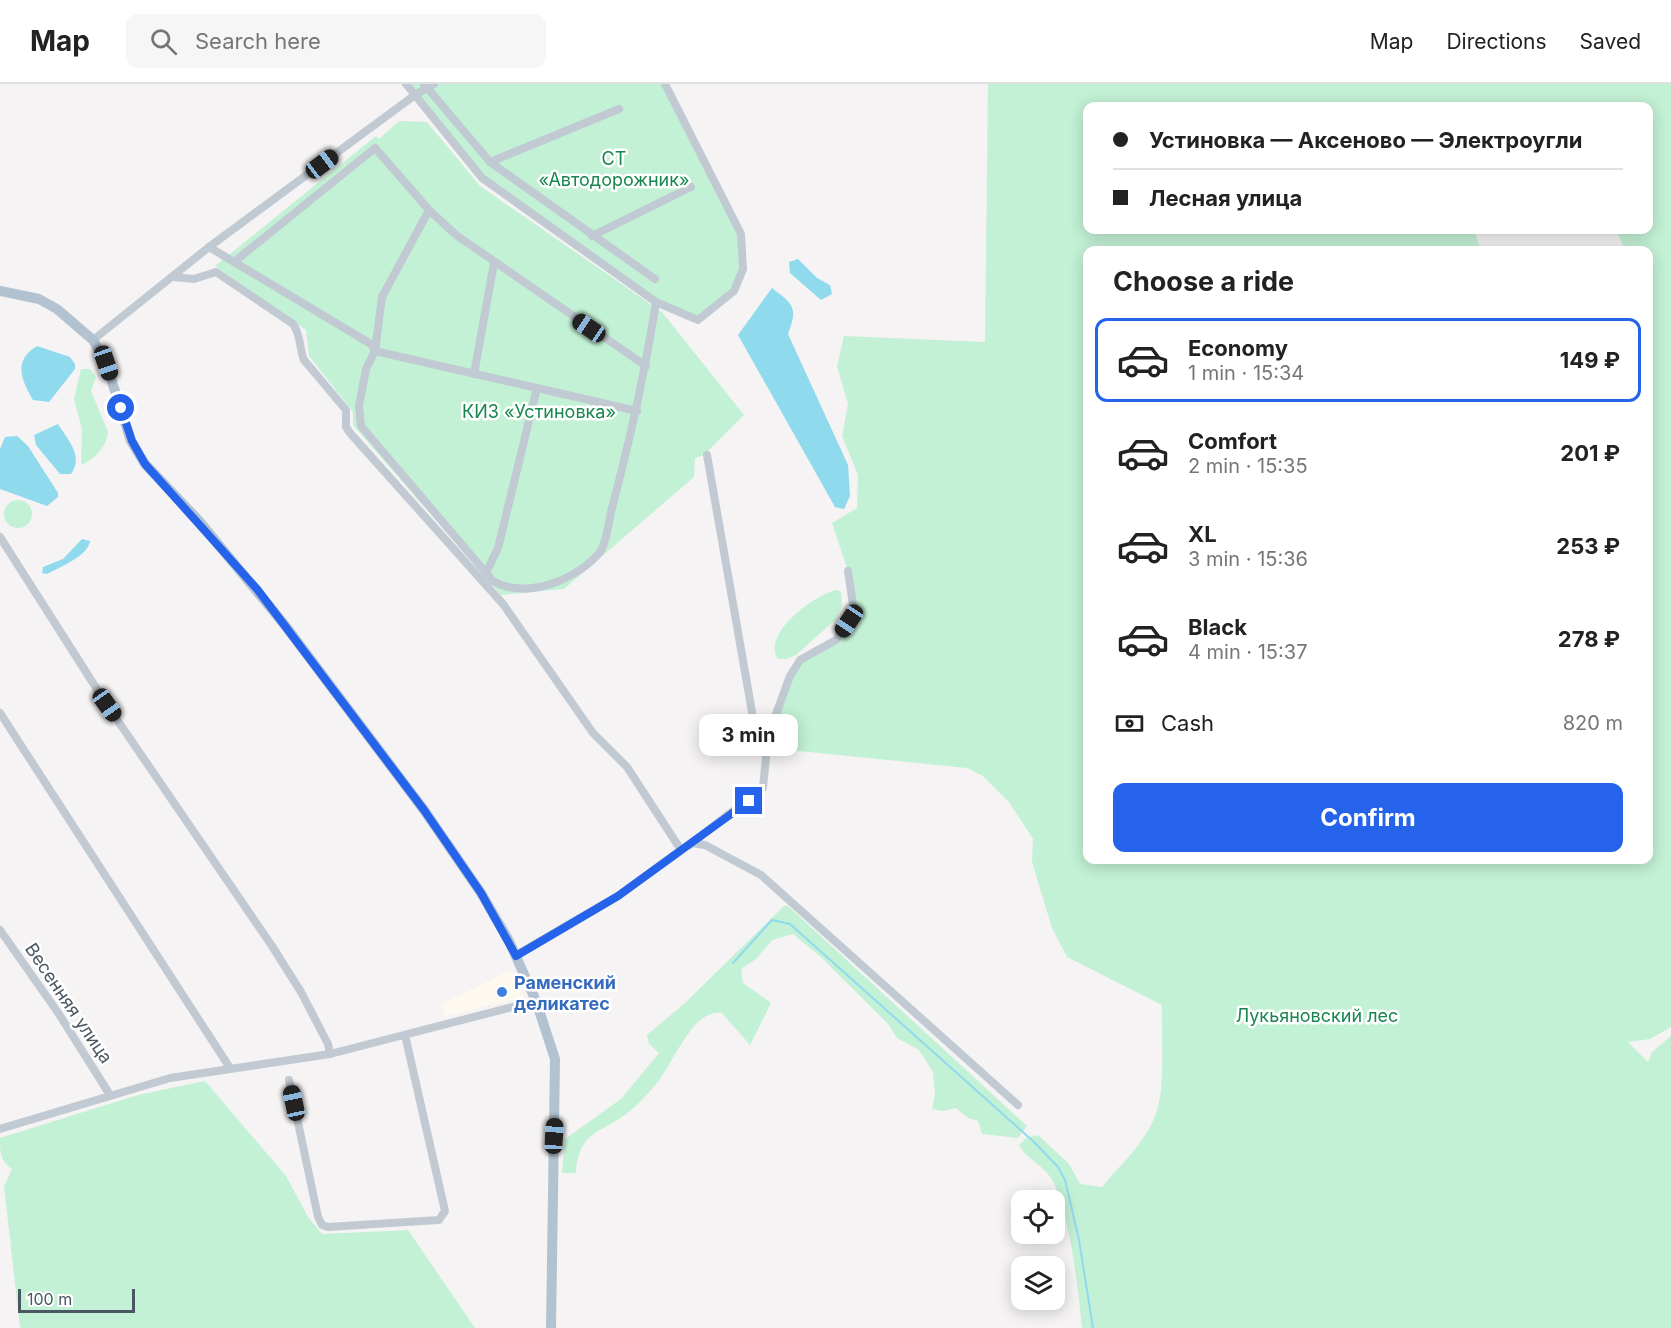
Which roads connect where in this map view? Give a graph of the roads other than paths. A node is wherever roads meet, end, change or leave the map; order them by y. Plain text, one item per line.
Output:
1 (406, 84) edge
2 (665, 84) edge
3 (428, 85) edge
4 (415, 95) junction
5 (619, 109) dead end
6 (490, 162) junction
7 (691, 187) dead end
8 (429, 210) junction
9 (592, 236) junction
10 (209, 247) junction
11 (234, 262) junction
12 (494, 263) junction
13 (173, 277) junction
14 (655, 279) dead end
15 (0, 291) edge
16 (656, 302) junction
17 (93, 340) junction
18 (375, 351) junction
19 (646, 366) junction
20 (474, 374) junction
21 (537, 388) junction
22 (638, 411) junction
23 (707, 455) dead end
24 (0, 537) edge
25 (848, 571) dead end
26 (486, 573) junction
27 (0, 713) edge
28 (766, 750) junction
29 (691, 843) junction
30 (681, 850) junction
31 (0, 930) edge
32 (516, 956) junction
33 (536, 1000) junction
34 (405, 1035) junction
35 (330, 1054) junction
36 (230, 1068) junction
37 (289, 1080) dead end
38 (110, 1095) junction
39 (1017, 1105) dead end
40 (0, 1129) edge
41 (550, 1328) edge

1 - 4 street
2 - 16 street
3 - 4 street
3 - 6 street
4 - 10 street
4 - 16 street
5 - 6 street
6 - 9 street
7 - 9 street
8 - 11 street
8 - 12 street
8 - 18 street
9 - 14 street
10 - 11 street
10 - 13 street
11 - 18 street
12 - 19 street
12 - 20 street
13 - 17 street
13 - 30 street
15 - 17 main road
16 - 19 street
17 - 32 main road
18 - 20 street
18 - 26 street
19 - 22 street
20 - 21 street
21 - 22 street
21 - 26 street
22 - 26 street
23 - 28 street
24 - 35 street
25 - 28 street
27 - 36 street
28 - 29 street
29 - 30 street
29 - 39 street
30 - 32 street
31 - 38 street, Весенняя улица
32 - 33 main road
33 - 34 street
33 - 41 main road
34 - 35 street
34 - 37 street
35 - 36 street
36 - 38 street
38 - 40 street

